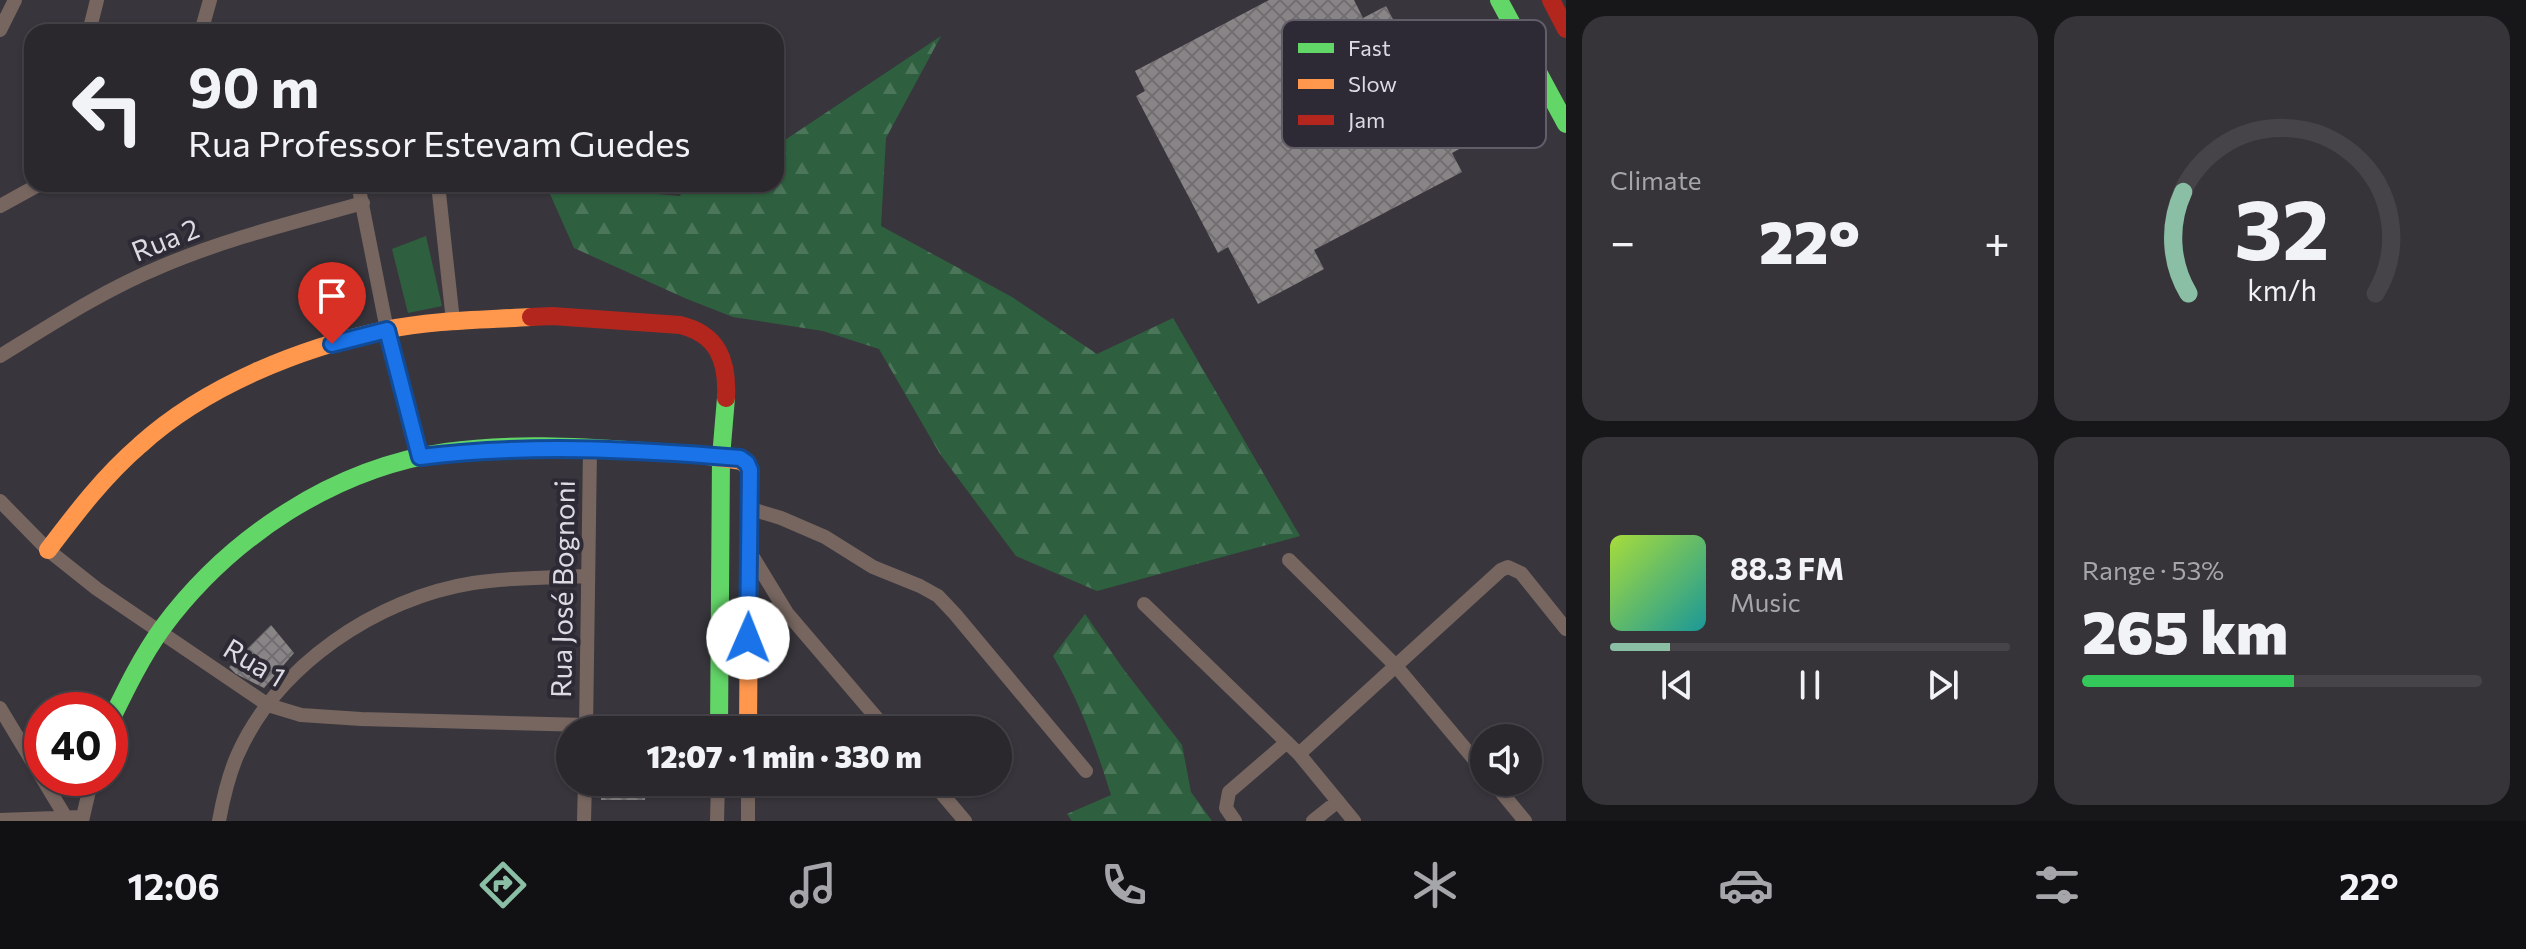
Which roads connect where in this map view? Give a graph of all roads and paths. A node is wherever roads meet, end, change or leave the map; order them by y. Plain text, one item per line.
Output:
1 (15, 0) edge
2 (97, 0) edge
3 (210, 0) edge
4 (1499, 0) edge
5 (1551, 0) edge
6 (1510, 20) edge
7 (91, 24) edge
8 (203, 24) edge
9 (1566, 29) edge
10 (0, 30) edge
11 (1546, 87) edge
12 (1566, 124) edge
13 (25, 192) edge
14 (360, 192) edge
15 (439, 192) edge
16 (363, 203) junction
17 (0, 206) edge
18 (453, 321) junction
19 (387, 330) junction
20 (0, 356) edge
21 (590, 450) junction
22 (420, 457) junction
23 (721, 457) junction
24 (0, 501) edge
25 (748, 508) junction
26 (48, 550) junction
27 (750, 554) junction
28 (1289, 560) dead end
29 (588, 576) junction
30 (1144, 604) dead end
31 (787, 613) junction
32 (1566, 629) edge
33 (159, 632) junction
34 (748, 638) junction
35 (1395, 665) junction
36 (122, 692) edge
37 (268, 705) junction
38 (0, 708) edge
39 (586, 716) edge
40 (719, 716) edge
41 (748, 716) edge
42 (875, 716) edge
43 (556, 727) edge
44 (1287, 742) junction
45 (1299, 754) junction
46 (1470, 754) edge
47 (1086, 771) dead end
48 (88, 796) edge
49 (585, 796) edge
50 (718, 796) edge
51 (748, 796) edge
52 (944, 796) edge
53 (1504, 796) edge
54 (1338, 801) junction
55 (65, 816) junction
56 (82, 819) edge
57 (0, 820) edge
58 (219, 821) edge
59 (584, 821) edge
60 (717, 821) edge
61 (748, 821) edge
62 (965, 821) edge
63 (1235, 821) edge
64 (1313, 821) edge
65 (1354, 821) edge
66 (1525, 821) edge

1 - 10 street
2 - 7 street
3 - 8 street
4 - 6 main road
5 - 9 main road
11 - 12 main road
13 - 17 street
14 - 16 street
15 - 18 street
16 - 19 street
16 - 20 street, Rua 2
18 - 19 main road
18 - 23 main road
19 - 22 street
19 - 26 main road
21 - 22 main road
21 - 23 main road
21 - 29 street, Rua José Bognoni
22 - 33 main road
23 - 25 main road
23 - 40 main road
24 - 26 street, Rua 1
25 - 27 main road
25 - 47 street
26 - 33 street, Rua 1
27 - 31 street
27 - 34 main road
28 - 35 street
29 - 37 street
29 - 39 street, Rua José Bognoni
30 - 44 street
31 - 34 street
31 - 42 street
32 - 35 street
33 - 36 main road
33 - 37 street, Rua 1
34 - 41 main road
35 - 45 street
35 - 46 street
37 - 43 street, Rua 1
37 - 58 street
38 - 55 street
44 - 45 street
44 - 63 street
45 - 54 street
48 - 56 street
49 - 59 street
50 - 60 street
51 - 61 street
52 - 62 street
53 - 66 street
54 - 64 street
54 - 65 street
55 - 56 street
55 - 57 street

